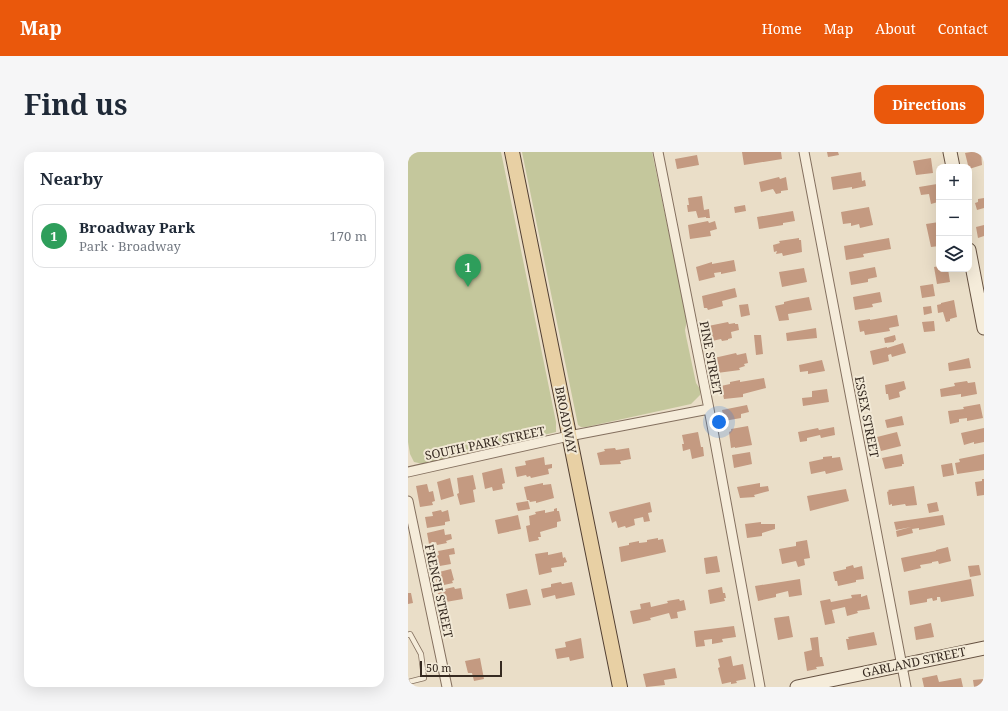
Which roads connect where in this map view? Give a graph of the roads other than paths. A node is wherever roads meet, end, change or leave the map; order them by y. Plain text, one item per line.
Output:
1 (512, 152) edge
2 (658, 152) edge
3 (804, 152) edge
4 (950, 152) edge
5 (952, 164) edge
6 (972, 266) edge
7 (984, 328) edge
8 (709, 409) junction
9 (569, 436) junction
10 (408, 472) edge
11 (408, 501) edge
12 (408, 635) edge
13 (984, 648) edge
14 (902, 665) junction
15 (408, 682) edge
16 (447, 687) edge
17 (620, 687) edge
18 (760, 687) edge
19 (797, 687) edge
20 (906, 687) edge

1 - 9 main road, BROADWAY
2 - 8 street, PINE STREET
3 - 14 street, ESSEX STREET
4 - 5 street
6 - 7 street
8 - 9 street, SOUTH PARK STREET
8 - 18 street, PINE STREET
9 - 10 street, SOUTH PARK STREET
9 - 17 main road, BROADWAY
11 - 16 street, FRENCH STREET
12 - 15 lane
13 - 14 street, GARLAND STREET
14 - 19 street, GARLAND STREET
14 - 20 street, ESSEX STREET

